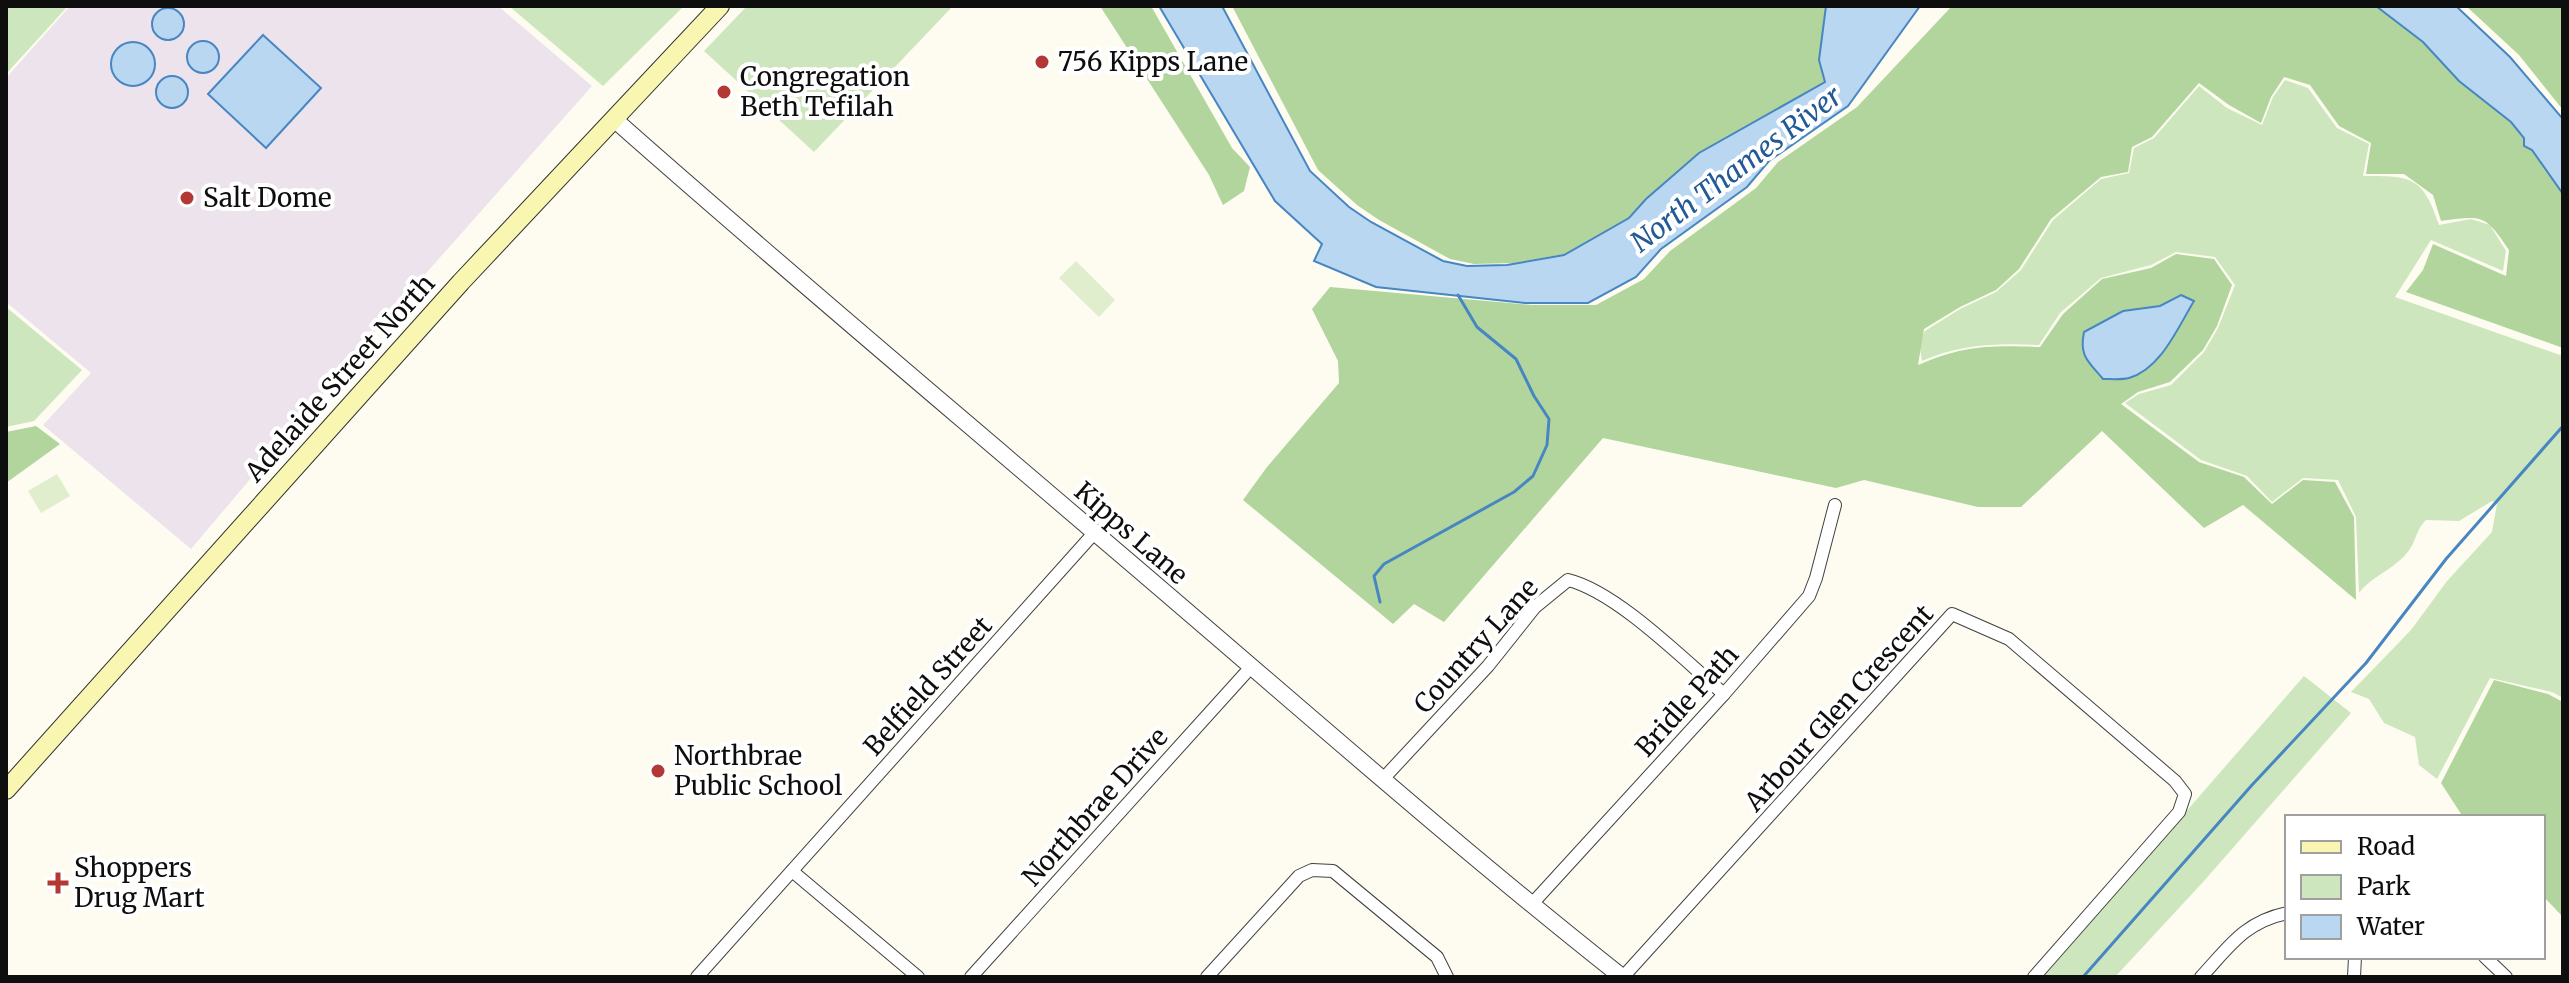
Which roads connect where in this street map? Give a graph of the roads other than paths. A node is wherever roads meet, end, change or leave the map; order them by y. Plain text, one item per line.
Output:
1 (720, 6) edge
2 (614, 119) junction
3 (1835, 505) dead end
4 (1095, 532) junction
5 (1251, 667) junction
6 (1724, 694) junction
7 (1383, 779) junction
8 (6, 790) edge
9 (792, 871) junction
10 (1531, 905) junction
11 (2285, 914) edge
12 (2487, 959) edge
13 (697, 977) edge
14 (918, 977) edge
15 (971, 977) edge
16 (1207, 977) edge
17 (1447, 977) edge
18 (1623, 977) edge
19 (2034, 977) edge
20 (2201, 977) edge
21 (2506, 977) edge

1 - 2 main road, Adelaide Street North
2 - 4 street, Kipps Lane
2 - 8 main road, Adelaide Street North
3 - 6 street, Bridle Path
4 - 5 street, Kipps Lane
4 - 9 street, Belfield Street
5 - 7 street, Kipps Lane
5 - 15 street, Northbrae Drive
6 - 7 street, Country Lane
6 - 10 street, Bridle Path
7 - 10 street, Kipps Lane
9 - 13 street, Belfield Street
9 - 14 street
10 - 18 street, Kipps Lane
11 - 20 street
12 - 21 street
16 - 17 street
18 - 19 street, Arbour Glen Crescent

